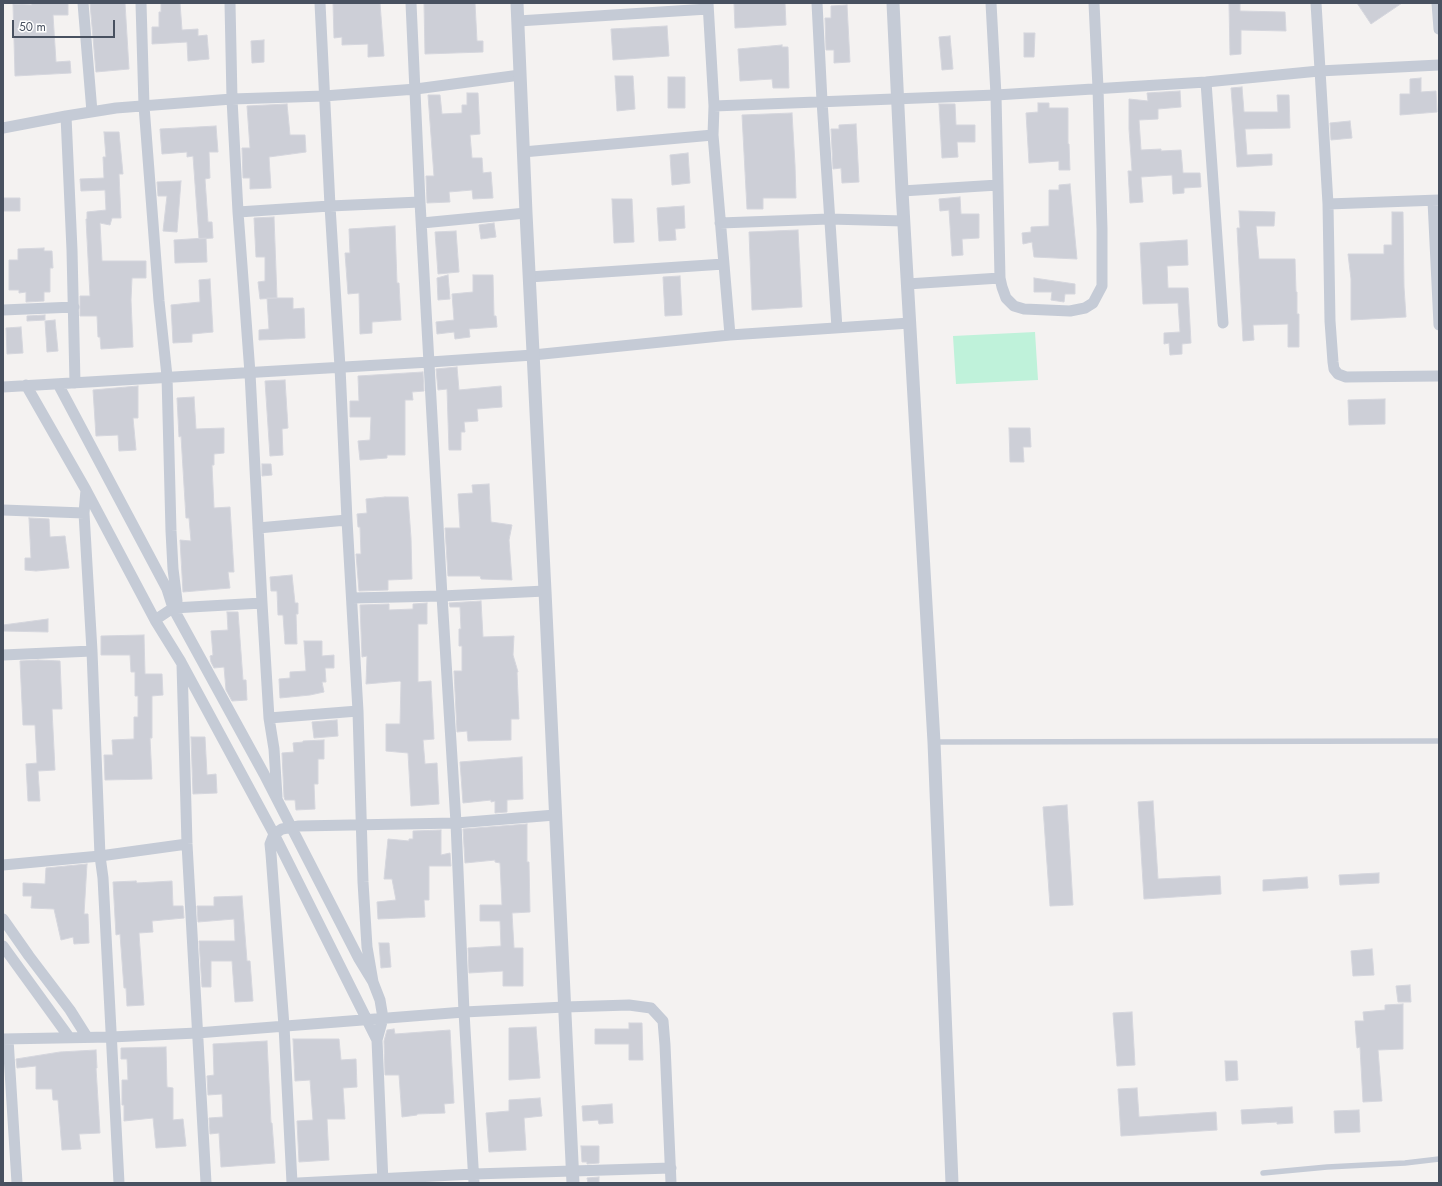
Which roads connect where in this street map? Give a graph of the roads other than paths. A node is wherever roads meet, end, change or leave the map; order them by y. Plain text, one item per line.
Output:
1 (83, 3) edge
2 (141, 3) edge
3 (230, 3) edge
4 (320, 3) edge
5 (411, 3) edge
6 (517, 3) edge
7 (817, 3) edge
8 (893, 3) edge
9 (991, 3) edge
10 (1094, 3) edge
11 (1316, 3) edge
12 (1437, 3) edge
13 (708, 6) edge
14 (518, 22) junction
15 (1439, 29) edge
16 (1439, 65) edge
17 (1319, 71) junction
18 (520, 75) junction
19 (1206, 82) junction
20 (1098, 88) junction
21 (416, 90) junction
22 (996, 95) junction
23 (324, 96) junction
24 (897, 98) junction
25 (232, 99) junction
26 (822, 101) junction
27 (144, 106) junction
28 (714, 106) junction
29 (92, 112) junction
30 (66, 116) junction
31 (3, 128) edge
32 (713, 135) junction
33 (523, 152) junction
34 (998, 185) junction
35 (902, 191) junction
36 (1436, 200) edge
37 (420, 202) junction
38 (1328, 204) junction
39 (330, 206) junction
40 (238, 212) junction
41 (526, 214) junction
42 (829, 219) junction
43 (904, 221) junction
44 (422, 223) junction
45 (720, 223) junction
46 (724, 264) junction
47 (529, 277) junction
48 (1000, 278) junction
49 (907, 284) junction
50 (74, 307) junction
51 (3, 310) edge
52 (910, 323) junction
53 (1223, 323) dead end
54 (1439, 325) edge
55 (837, 328) junction
56 (730, 335) junction
57 (533, 355) junction
58 (430, 362) junction
59 (340, 367) junction
60 (250, 373) junction
61 (167, 376) junction
62 (1439, 376) edge
63 (75, 383) junction
64 (58, 384) junction
65 (26, 385) junction
66 (3, 387) edge
67 (86, 490) junction
68 (3, 510) edge
69 (84, 513) junction
70 (347, 520) junction
71 (258, 528) junction
72 (545, 591) junction
73 (442, 596) junction
74 (352, 598) junction
75 (262, 603) junction
76 (176, 608) junction
77 (155, 620) junction
78 (92, 651) junction
79 (3, 655) edge
80 (182, 662) junction
81 (358, 711) junction
82 (269, 718) junction
83 (1439, 741) edge
84 (934, 742) junction
85 (277, 801) junction
86 (555, 815) junction
87 (456, 823) junction
88 (361, 825) junction
89 (290, 827) junction
90 (274, 834) junction
91 (187, 844) junction
92 (100, 856) junction
93 (3, 865) edge
94 (3, 918) edge
95 (3, 946) edge
96 (372, 982) junction
97 (565, 1007) junction
98 (464, 1012) junction
99 (383, 1018) junction
100 (367, 1020) junction
101 (284, 1026) junction
102 (197, 1033) junction
103 (69, 1037) junction
104 (87, 1037) junction
105 (111, 1037) junction
106 (6, 1039) edge
107 (377, 1040) junction
108 (1439, 1159) edge
109 (670, 1168) junction
110 (1263, 1172) dead end
111 (572, 1177) edge
112 (474, 1178) edge
113 (383, 1181) edge
114 (17, 1183) edge
115 (119, 1183) edge
116 (206, 1183) edge
117 (292, 1183) edge
118 (298, 1183) edge
119 (671, 1183) edge
120 (952, 1183) edge

1 - 29 street
2 - 27 street
3 - 25 street
4 - 23 street
5 - 21 street
6 - 14 street
7 - 26 street
8 - 24 street
9 - 22 street
10 - 20 street
11 - 17 street
12 - 15 street
13 - 14 street
13 - 28 street
14 - 18 street
16 - 17 street
17 - 19 street
17 - 38 street
18 - 21 street
18 - 33 street
19 - 20 street
19 - 53 street
20 - 22 street
20 - 48 street
21 - 23 street
21 - 37 street
22 - 24 street
22 - 34 street
23 - 25 street
23 - 39 street
24 - 26 street
24 - 35 street
25 - 27 street
25 - 40 street
26 - 28 street
26 - 42 street
27 - 29 street
27 - 61 street
28 - 32 street
29 - 30 street
30 - 31 street
30 - 50 street
32 - 33 street
32 - 45 street
33 - 41 street
34 - 35 street
34 - 48 street
35 - 43 street
36 - 38 street
36 - 54 street
37 - 39 street
37 - 44 street
38 - 62 street
39 - 40 street
39 - 59 street
40 - 60 street
41 - 44 street
41 - 47 street
42 - 43 street
42 - 45 street
42 - 55 street
43 - 49 street
44 - 58 street
45 - 46 street
46 - 47 street
46 - 56 street
47 - 57 street
48 - 49 street
49 - 52 street
50 - 51 street
50 - 63 street
52 - 55 street
52 - 84 street
55 - 56 street
56 - 57 street
57 - 58 street
57 - 72 street
58 - 59 street
58 - 73 street
59 - 60 street
59 - 70 street
60 - 61 street
60 - 71 street
61 - 63 street
61 - 76 street
63 - 64 street
64 - 65 street
64 - 76 street
65 - 66 street
65 - 67 street
67 - 69 street
67 - 77 street
68 - 69 street
69 - 78 street
70 - 71 street
70 - 74 street
71 - 75 street
72 - 73 street
72 - 86 street
73 - 74 street
73 - 87 street
74 - 81 street
75 - 76 street
75 - 82 street
76 - 77 street
76 - 85 street
77 - 80 street
78 - 79 street
78 - 92 street
80 - 90 street
80 - 91 street
81 - 82 street
81 - 88 street
82 - 85 street
83 - 84 lane
84 - 120 street
85 - 89 street
86 - 87 street
86 - 97 street
87 - 88 street
87 - 98 street
88 - 89 street
88 - 96 street
89 - 90 street
89 - 96 street
90 - 100 street
90 - 101 street
91 - 92 street
91 - 102 street
92 - 93 street
92 - 105 street
94 - 104 street
95 - 103 street
96 - 99 street
97 - 98 street
97 - 109 street
97 - 111 street
98 - 99 street
98 - 112 street
99 - 100 street
99 - 107 street
100 - 101 street
100 - 107 street
101 - 102 street
101 - 117 street
102 - 105 street
102 - 116 street
103 - 104 street
103 - 106 street
104 - 105 street
105 - 115 street
106 - 114 street
107 - 113 street
108 - 110 lane
109 - 111 street
109 - 119 street
111 - 112 street
112 - 113 street
113 - 118 street

